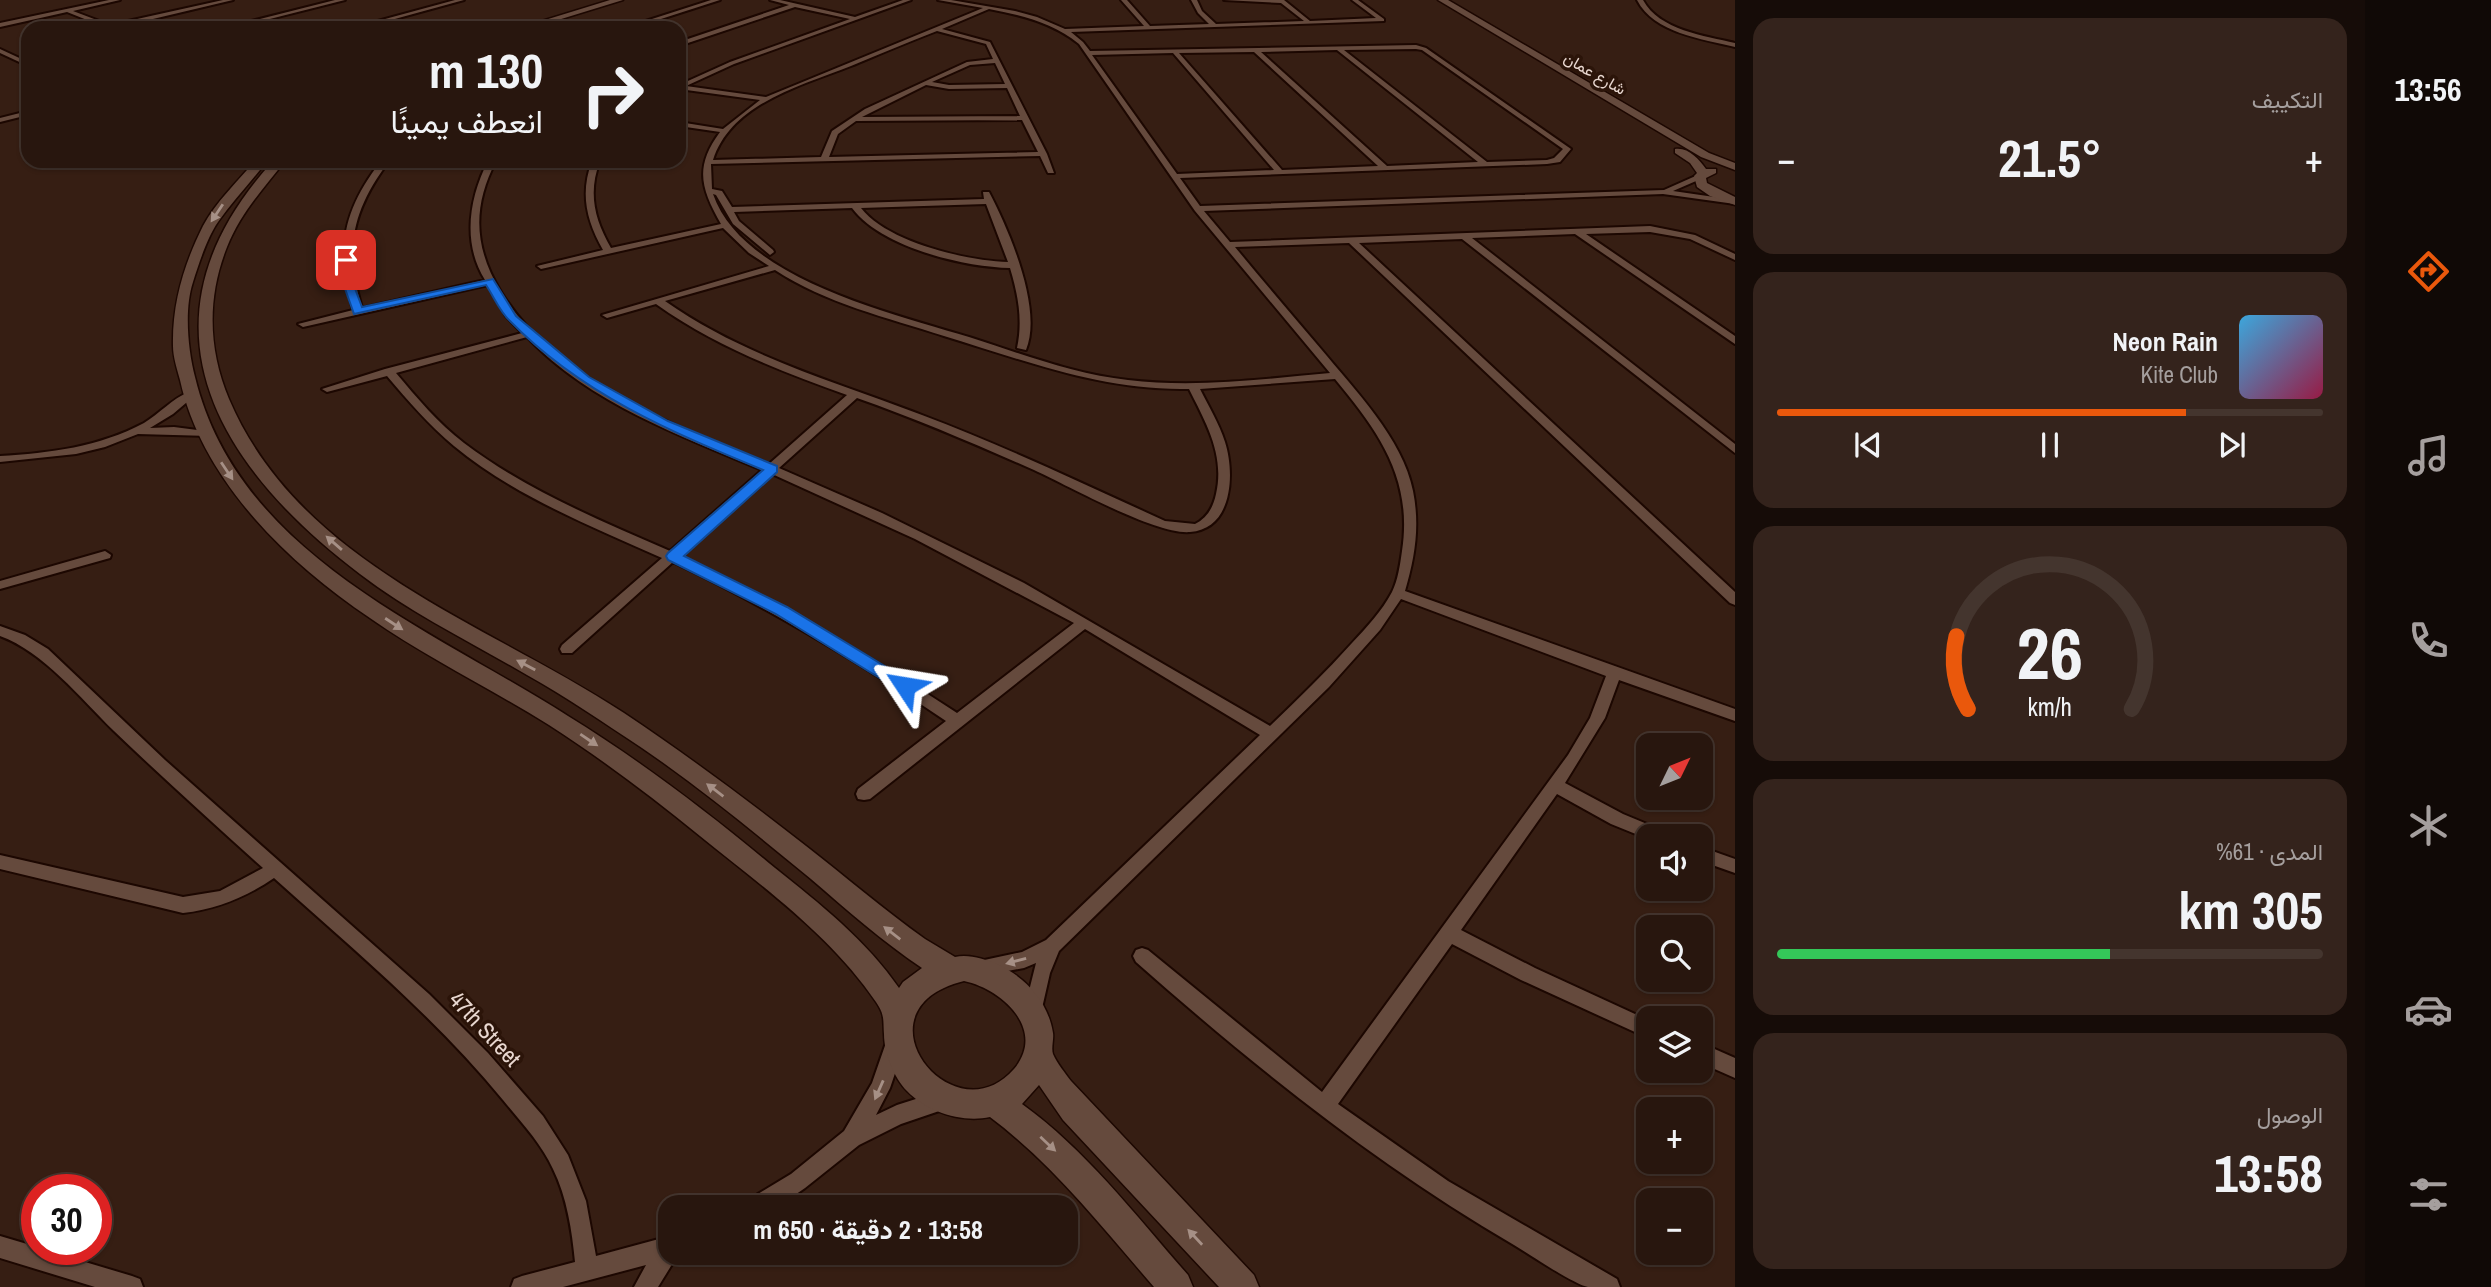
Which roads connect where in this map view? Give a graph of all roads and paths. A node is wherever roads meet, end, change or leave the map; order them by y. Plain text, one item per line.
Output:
1 (117, 0) edge
2 (230, 0) edge
3 (342, 0) edge
4 (461, 0) edge
5 (602, 0) edge
6 (619, 0) edge
7 (717, 0) edge
8 (773, 0) edge
9 (908, 0) edge
10 (941, 0) edge
11 (1124, 0) edge
12 (1194, 0) edge
13 (1227, 0) edge
14 (1355, 0) edge
15 (1640, 0) edge
16 (1281, 1) edge
17 (1439, 4) edge
18 (795, 5) junction
19 (987, 9) junction
20 (67, 11) junction
21 (854, 19) junction
22 (93, 21) edge
23 (141, 21) edge
24 (256, 21) edge
25 (382, 21) edge
26 (536, 21) edge
27 (539, 21) edge
28 (650, 21) edge
29 (1310, 23) junction
30 (0, 25) edge
31 (1214, 25) junction
32 (1147, 27) junction
33 (937, 29) junction
34 (1067, 30) junction
35 (686, 42) edge
36 (1735, 45) edge
37 (1338, 48) junction
38 (1256, 50) junction
39 (0, 51) edge
40 (1174, 51) junction
41 (1088, 53) junction
42 (21, 61) edge
43 (998, 61) junction
44 (925, 83) junction
45 (686, 84) edge
46 (1010, 86) junction
47 (686, 88) edge
48 (767, 99) junction
49 (21, 115) edge
50 (1026, 118) junction
51 (852, 119) junction
52 (0, 120) edge
53 (686, 125) edge
54 (725, 131) junction
55 (1043, 154) junction
56 (824, 159) junction
57 (708, 162) junction
58 (1486, 164) junction
59 (254, 168) edge
60 (273, 168) edge
61 (379, 168) edge
62 (489, 168) edge
63 (593, 168) edge
64 (1385, 168) junction
65 (1735, 169) edge
66 (1051, 171) dead end
67 (1280, 172) junction
68 (1702, 175) junction
69 (1174, 176) junction
70 (707, 190) junction
71 (1663, 192) junction
72 (1735, 202) edge
73 (855, 206) junction
74 (1198, 209) junction
75 (729, 210) junction
76 (726, 225) junction
77 (1576, 232) junction
78 (1464, 236) junction
79 (1351, 240) junction
80 (1227, 245) junction
81 (607, 251) junction
82 (1735, 257) edge
83 (1014, 265) junction
84 (541, 266) dead end
85 (776, 267) junction
86 (489, 282) junction
87 (658, 301) junction
88 (358, 311) junction
89 (607, 315) dead end
90 (303, 324) dead end
91 (528, 334) junction
92 (1735, 341) edge
93 (1022, 348) junction
94 (389, 371) junction
95 (1337, 376) junction
96 (1110, 381) junction
97 (1193, 386) junction
98 (327, 389) dead end
99 (855, 394) junction
100 (189, 395) junction
101 (138, 432) junction
102 (205, 434) junction
103 (1735, 450) edge
104 (0, 460) edge
105 (772, 469) junction
106 (106, 555) dead end
107 (674, 556) junction
108 (0, 585) edge
109 (1398, 593) junction
110 (1735, 600) edge
111 (1083, 623) junction
112 (0, 631) edge
113 (567, 649) dead end
114 (1614, 673) junction
115 (1735, 715) edge
116 (957, 721) junction
117 (1271, 734) junction
118 (1556, 786) junction
119 (864, 794) dead end
120 (1636, 827) edge
121 (1713, 858) edge
122 (0, 862) edge
123 (1735, 866) edge
124 (276, 867) junction
125 (1451, 934) junction
126 (1052, 946) junction
127 (1142, 956) dead end
128 (964, 969) junction
129 (1032, 1013) junction
130 (1636, 1024) edge
131 (898, 1025) junction
132 (1037, 1055) junction
133 (1713, 1058) edge
134 (1735, 1068) edge
135 (945, 1100) junction
136 (994, 1102) junction
137 (1325, 1105) junction
138 (852, 1138) junction
139 (776, 1195) edge
140 (0, 1247) edge
141 (658, 1251) edge
142 (659, 1265) edge
143 (587, 1270) junction
144 (132, 1287) edge
145 (522, 1287) edge
146 (645, 1287) edge
147 (1176, 1287) edge
148 (1242, 1287) edge
149 (1609, 1287) edge

1 - 20 street
2 - 23 street
3 - 24 street
4 - 25 street
5 - 26 street
6 - 27 street
7 - 28 street
8 - 18 street
9 - 21 street
10 - 19 street
11 - 32 street
12 - 31 street
13 - 16 street
14 - 29 street
15 - 36 street
16 - 29 street
17 - 65 street, شارع عمان
17 - 68 street, شارع عمان
18 - 21 street
18 - 35 street
19 - 33 street
19 - 34 street
20 - 22 street
20 - 30 street
21 - 45 street
29 - 31 street
31 - 32 street
32 - 34 street
33 - 43 street
33 - 48 street
34 - 41 street
37 - 38 street
37 - 58 street
37 - 58 street
38 - 40 street
38 - 64 street
39 - 42 street
40 - 41 street
40 - 67 street
41 - 69 street
43 - 44 street
43 - 46 street
44 - 46 street
44 - 51 street
46 - 50 street
47 - 48 street
48 - 54 street
49 - 52 street
50 - 51 street
50 - 55 street
51 - 56 street
53 - 54 street
54 - 57 street
55 - 56 street
55 - 66 street
56 - 57 street
57 - 70 street
58 - 64 street
59 -> 100 street
128 -> 60 street
61 - 88 street
62 - 86 street
63 - 81 street
64 - 67 street
65 - 68 street
67 - 69 street
68 - 71 street
68 - 72 street, شارع عمان
69 - 74 street
70 - 75 street
70 - 76 street
71 - 72 street
71 - 74 street
73 - 75 street
73 - 83 street
73 - 83 street
74 - 80 street
75 - 93 street
76 - 81 street
76 - 85 street
77 - 78 street
77 - 82 street
77 - 92 street
78 - 79 street
78 - 103 street
79 - 80 street
79 - 110 street
80 - 95 street
81 - 84 street
83 - 93 street
85 - 87 street
85 - 96 street
86 - 88 street
86 - 91 street
87 - 89 street
87 - 99 street
88 - 90 street
91 - 94 street
91 - 105 street
93 - 96 street
94 - 98 street
94 - 107 street
95 - 97 street
95 - 109 street
96 - 97 street
97 - 99 street
99 - 105 street
100 - 101 street
100 - 102 street
101 - 102 street
101 - 104 street
102 -> 131 street
105 - 107 street
105 - 111 street
106 - 108 street
107 - 113 street
107 - 116 street
109 - 114 street
109 - 117 street
111 - 116 street
111 - 117 street
112 - 124 street, 47th Street
114 - 115 street
114 - 118 street
116 - 119 street
117 - 126 street
118 - 120 street
118 - 125 street
121 - 123 street
122 - 124 street
124 - 143 street, 47th Street
125 - 130 street
125 - 137 street
126 -> 128 street
126 - 129 street
127 - 137 street
128 - 129 street
128 - 131 street
129 - 132 street
131 - 135 street
131 -> 138 street
132 - 136 street
148 -> 132 street
133 - 134 street
135 - 136 street
135 - 138 street
136 -> 147 street
137 - 149 street
138 - 139 street
140 - 144 street
141 - 143 street
142 - 146 street
143 - 145 street

